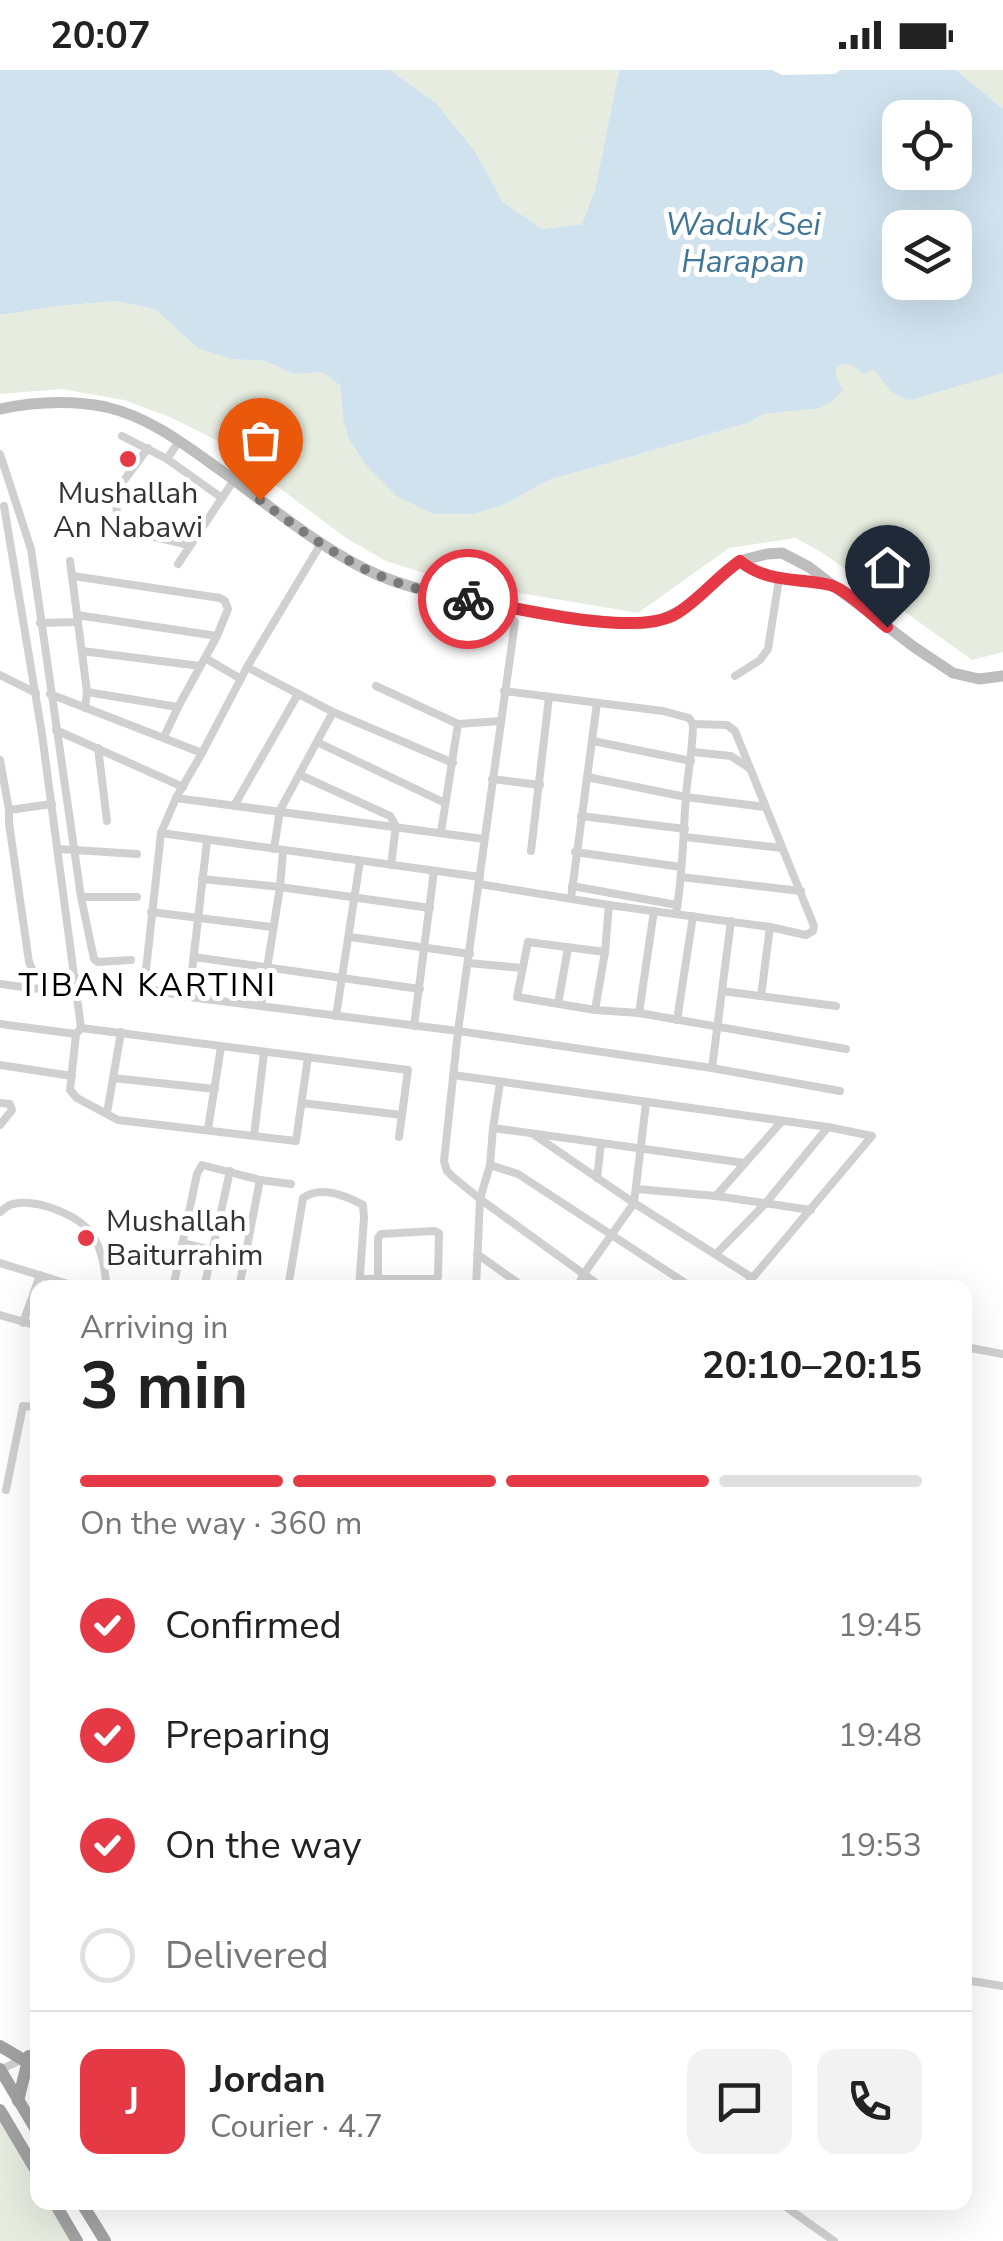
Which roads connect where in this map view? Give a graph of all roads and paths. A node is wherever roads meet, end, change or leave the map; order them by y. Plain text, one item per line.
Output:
1 (0, 409) edge
2 (122, 436) dead end
3 (180, 440) junction
4 (148, 448) junction
5 (0, 454) edge
6 (167, 460) junction
7 (234, 480) junction
8 (222, 498) junction
9 (16, 500) junction
10 (2, 506) edge
11 (322, 542) junction
12 (188, 545) junction
13 (70, 561) dead end
14 (740, 561) junction
15 (178, 564) dead end
16 (73, 576) junction
17 (779, 579) junction
18 (834, 586) junction
19 (500, 605) junction
20 (536, 611) junction
21 (77, 619) junction
22 (515, 622) junction
23 (40, 623) junction
24 (217, 636) junction
25 (82, 651) junction
26 (202, 662) junction
27 (247, 667) junction
28 (0, 675) edge
29 (735, 676) dead end
30 (1003, 676) edge
31 (241, 679) junction
32 (376, 686) dead end
33 (504, 691) junction
34 (87, 692) junction
35 (36, 693) junction
36 (50, 694) junction
37 (298, 694) junction
38 (550, 697) junction
39 (597, 703) junction
40 (178, 707) junction
41 (85, 708) junction
42 (333, 712) junction
43 (500, 721) junction
44 (458, 724) junction
45 (693, 724) junction
46 (56, 730) junction
47 (164, 737) junction
48 (593, 741) junction
49 (317, 742) junction
50 (98, 748) junction
51 (202, 753) junction
52 (692, 756) junction
53 (0, 760) edge
54 (453, 763) junction
55 (752, 772) junction
56 (300, 774) junction
57 (587, 777) junction
58 (492, 779) junction
59 (540, 785) junction
60 (184, 787) junction
61 (176, 798) junction
62 (686, 798) junction
63 (446, 803) junction
64 (52, 804) junction
65 (234, 806) junction
66 (765, 807) junction
67 (9, 810) junction
68 (280, 810) junction
69 (581, 816) junction
70 (108, 821) dead end
71 (396, 826) junction
72 (441, 832) junction
73 (161, 833) junction
74 (685, 833) junction
75 (484, 839) junction
76 (207, 841) junction
77 (782, 848) junction
78 (59, 849) junction
79 (279, 850) junction
80 (75, 852) junction
81 (532, 852) dead end
82 (576, 852) junction
83 (137, 854) dead end
84 (360, 861) junction
85 (392, 865) junction
86 (434, 871) junction
87 (681, 872) junction
88 (202, 879) junction
89 (479, 880) junction
90 (572, 886) junction
91 (280, 887) junction
92 (801, 891) junction
93 (81, 897) junction
94 (137, 897) dead end
95 (571, 898) junction
96 (355, 899) junction
97 (609, 905) junction
98 (430, 908) junction
99 (676, 910) junction
100 (654, 911) junction
101 (151, 912) junction
102 (693, 916) junction
103 (198, 917) junction
104 (731, 921) junction
105 (272, 927) junction
106 (770, 927) junction
107 (350, 937) junction
108 (425, 948) junction
109 (568, 948) junction
110 (605, 952) junction
111 (194, 957) junction
112 (469, 958) junction
113 (131, 960) dead end
114 (266, 966) junction
115 (522, 968) junction
116 (75, 977) junction
117 (343, 977) junction
118 (0, 984) edge
119 (420, 989) junction
120 (722, 991) junction
121 (78, 994) junction
122 (761, 996) junction
123 (189, 997) junction
124 (558, 1004) junction
125 (260, 1006) junction
126 (836, 1006) dead end
127 (595, 1010) junction
128 (639, 1013) junction
129 (336, 1016) junction
130 (677, 1020) junction
131 (0, 1024) edge
132 (414, 1026) junction
133 (717, 1026) junction
134 (458, 1030) junction
135 (79, 1031) junction
136 (120, 1032) junction
137 (221, 1047) junction
138 (846, 1050) dead end
139 (264, 1053) junction
140 (308, 1057) junction
141 (0, 1064) edge
142 (712, 1068) junction
143 (72, 1076) junction
144 (453, 1076) junction
145 (113, 1078) junction
146 (500, 1083) junction
147 (215, 1089) junction
148 (840, 1090) dead end
149 (646, 1102) junction
150 (0, 1103) edge
151 (302, 1103) junction
152 (107, 1113) junction
153 (402, 1114) junction
154 (782, 1120) junction
155 (0, 1126) edge
156 (828, 1127) junction
157 (492, 1128) junction
158 (208, 1129) junction
159 (534, 1134) junction
160 (254, 1136) junction
161 (400, 1138) dead end
162 (601, 1142) junction
163 (640, 1148) junction
164 (745, 1163) junction
165 (490, 1165) junction
166 (230, 1171) junction
167 (598, 1178) junction
168 (260, 1180) junction
169 (292, 1184) dead end
170 (637, 1189) junction
171 (716, 1196) junction
172 (480, 1199) junction
173 (634, 1203) junction
174 (765, 1204) junction
175 (811, 1210) junction
176 (0, 1212) edge
177 (612, 1235) junction
178 (182, 1243) junction
179 (212, 1250) junction
180 (477, 1254) junction
181 (716, 1254) junction
182 (245, 1258) junction
183 (0, 1263) edge
184 (40, 1274) junction
185 (584, 1275) junction
186 (751, 1277) junction
187 (378, 1279) junction
188 (38, 1280) edge
189 (58, 1280) edge
190 (105, 1280) edge
191 (175, 1280) edge
192 (206, 1280) edge
193 (241, 1280) edge
194 (289, 1280) edge
195 (360, 1280) edge
196 (374, 1280) edge
197 (476, 1280) edge
198 (514, 1280) edge
199 (582, 1280) edge
200 (591, 1280) edge
201 (681, 1280) edge
202 (749, 1280) edge
203 (30, 1303) edge
204 (0, 1315) edge
205 (23, 1323) junction
206 (30, 1324) edge
207 (972, 1348) edge
208 (1003, 1354) edge
209 (30, 1406) edge
210 (6, 1490) dead end
211 (972, 1981) edge
212 (1003, 1986) edge
213 (0, 2046) edge
214 (30, 2055) edge
215 (0, 2070) edge
216 (18, 2101) junction
217 (0, 2110) edge
218 (30, 2120) edge
219 (30, 2161) edge
220 (59, 2210) edge
221 (86, 2210) edge
222 (790, 2210) edge
223 (76, 2241) edge
224 (105, 2241) edge
225 (834, 2241) edge

1 - 3 main road
2 - 4 street
3 - 6 street
3 - 7 main road
4 - 6 street
4 - 12 street
5 - 9 street
6 - 8 street
7 - 8 street
7 - 11 main road
8 - 12 street
9 - 10 street
9 - 23 street
10 - 35 street
11 - 19 main road
11 - 27 street
12 - 15 street
13 - 16 street
14 - 17 street
14 - 18 main road
14 - 20 main road
16 - 21 street
16 - 24 street
17 - 18 street
17 - 29 street
18 - 30 main road
19 - 20 main road
19 - 22 street
20 - 22 street
21 - 23 street
21 - 24 street
21 - 25 street
22 - 33 street
23 - 36 street
24 - 26 street
25 - 26 street
25 - 34 street
26 - 31 street
26 - 40 street
27 - 31 street
27 - 37 street
28 - 35 street
31 - 51 street
32 - 44 street
33 - 38 street
33 - 43 street
34 - 40 street
34 - 41 street
35 - 64 street
36 - 41 street
36 - 46 street
37 - 42 street
37 - 65 street
38 - 39 street
38 - 59 street
39 - 45 street
39 - 48 street
40 - 47 street
41 - 47 street
42 - 49 street
42 - 54 street
43 - 44 street
43 - 58 street
44 - 54 street
45 - 52 street
45 - 55 street
46 - 50 street
46 - 80 street
47 - 51 street
48 - 52 street
48 - 57 street
49 - 56 street
49 - 63 street
50 - 60 street
50 - 70 street
51 - 60 street
52 - 55 street
52 - 62 street
53 - 67 street
54 - 63 street
55 - 66 street
56 - 68 street
56 - 71 street
57 - 62 street
57 - 69 street
58 - 59 street
58 - 75 street
59 - 81 street
60 - 61 street
61 - 65 street
61 - 73 street
62 - 66 street
62 - 74 street
63 - 72 street
64 - 67 street
64 - 78 street
65 - 68 street
66 - 77 street
67 - 116 street
68 - 71 street
68 - 79 street
69 - 74 street
69 - 82 street
71 - 72 street
71 - 85 street
72 - 75 street
73 - 76 street
73 - 101 street
74 - 77 street
74 - 87 street
75 - 89 street
76 - 79 street
76 - 88 street
77 - 92 street
78 - 80 street
78 - 116 street
79 - 84 street
79 - 91 street
80 - 83 street
80 - 93 street
82 - 87 street
82 - 90 street
84 - 85 street
84 - 96 street
85 - 86 street
86 - 89 street
86 - 98 street
87 - 92 street
87 - 99 street
88 - 91 street
88 - 103 street
89 - 95 street
89 - 112 street
90 - 95 street
90 - 99 street
91 - 96 street
91 - 105 street
92 - 106 street
93 - 94 street
93 - 113 street
95 - 97 street
96 - 98 street
96 - 107 street
97 - 100 street
97 - 110 street
98 - 108 street
99 - 100 street
99 - 102 street
100 - 128 street
101 - 103 street
101 - 123 street
102 - 104 street
102 - 130 street
103 - 105 street
103 - 111 street
104 - 106 street
104 - 120 street
105 - 114 street
106 - 122 street
107 - 108 street
107 - 117 street
108 - 112 street
108 - 119 street
109 - 110 street
109 - 115 street
109 - 124 street
110 - 127 street
111 - 114 street
111 - 123 street
112 - 115 street
112 - 134 street
114 - 117 street
114 - 125 street
115 - 124 street
116 - 121 street
117 - 119 street
117 - 129 street
118 - 121 street
119 - 132 street
120 - 122 street
120 - 133 street
121 - 135 street
122 - 126 street
123 - 125 street
124 - 127 street
125 - 129 street
127 - 128 street
128 - 130 street
129 - 132 street
130 - 133 street
131 - 135 street
132 - 134 street
133 - 138 street
133 - 142 street
134 - 142 street
134 - 144 street
135 - 136 street
135 - 143 street
136 - 137 street
136 - 145 street
137 - 139 street
137 - 147 street
139 - 140 street
139 - 160 street
140 - 151 street
140 - 153 street
141 - 143 street
142 - 148 street
143 - 152 street
144 - 146 street
144 - 172 street
145 - 147 street
145 - 152 street
146 - 149 street
146 - 157 street
147 - 158 street
149 - 154 street
149 - 163 street
150 - 155 street
151 - 153 street
151 - 160 street
152 - 158 street
153 - 161 street
154 - 156 street
154 - 164 street
156 - 174 street
156 - 175 street
157 - 159 street
157 - 165 street
158 - 160 street
159 - 162 street
159 - 167 street
162 - 163 street
162 - 167 street
163 - 164 street
163 - 170 street
164 - 171 street
165 - 172 street
165 - 177 street
166 - 168 street
166 - 178 street
166 - 179 street
167 - 173 street
168 - 169 street
168 - 182 street
170 - 171 street
170 - 173 street
171 - 174 street
172 - 180 street
172 - 185 street
173 - 177 street
173 - 181 street
174 - 175 street
174 - 181 street
175 - 186 street
176 - 190 street
177 - 185 street
177 - 201 street
178 - 179 street
178 - 191 street
179 - 182 street
179 - 192 street
180 - 197 street
180 - 198 street
181 - 186 street
182 - 193 street
183 - 184 street
184 - 188 street
184 - 189 street
185 - 199 street
185 - 200 street
186 - 202 street
187 - 187 street
187 - 196 street
194 - 195 street
203 - 205 street
204 - 205 street
205 - 206 street
207 - 208 street
209 - 210 street
211 - 212 street
213 - 214 highway
214 - 215 street
214 - 216 highway
215 - 216 highway
216 - 218 highway
217 - 219 highway
220 - 223 highway
221 - 224 highway
222 - 225 street

